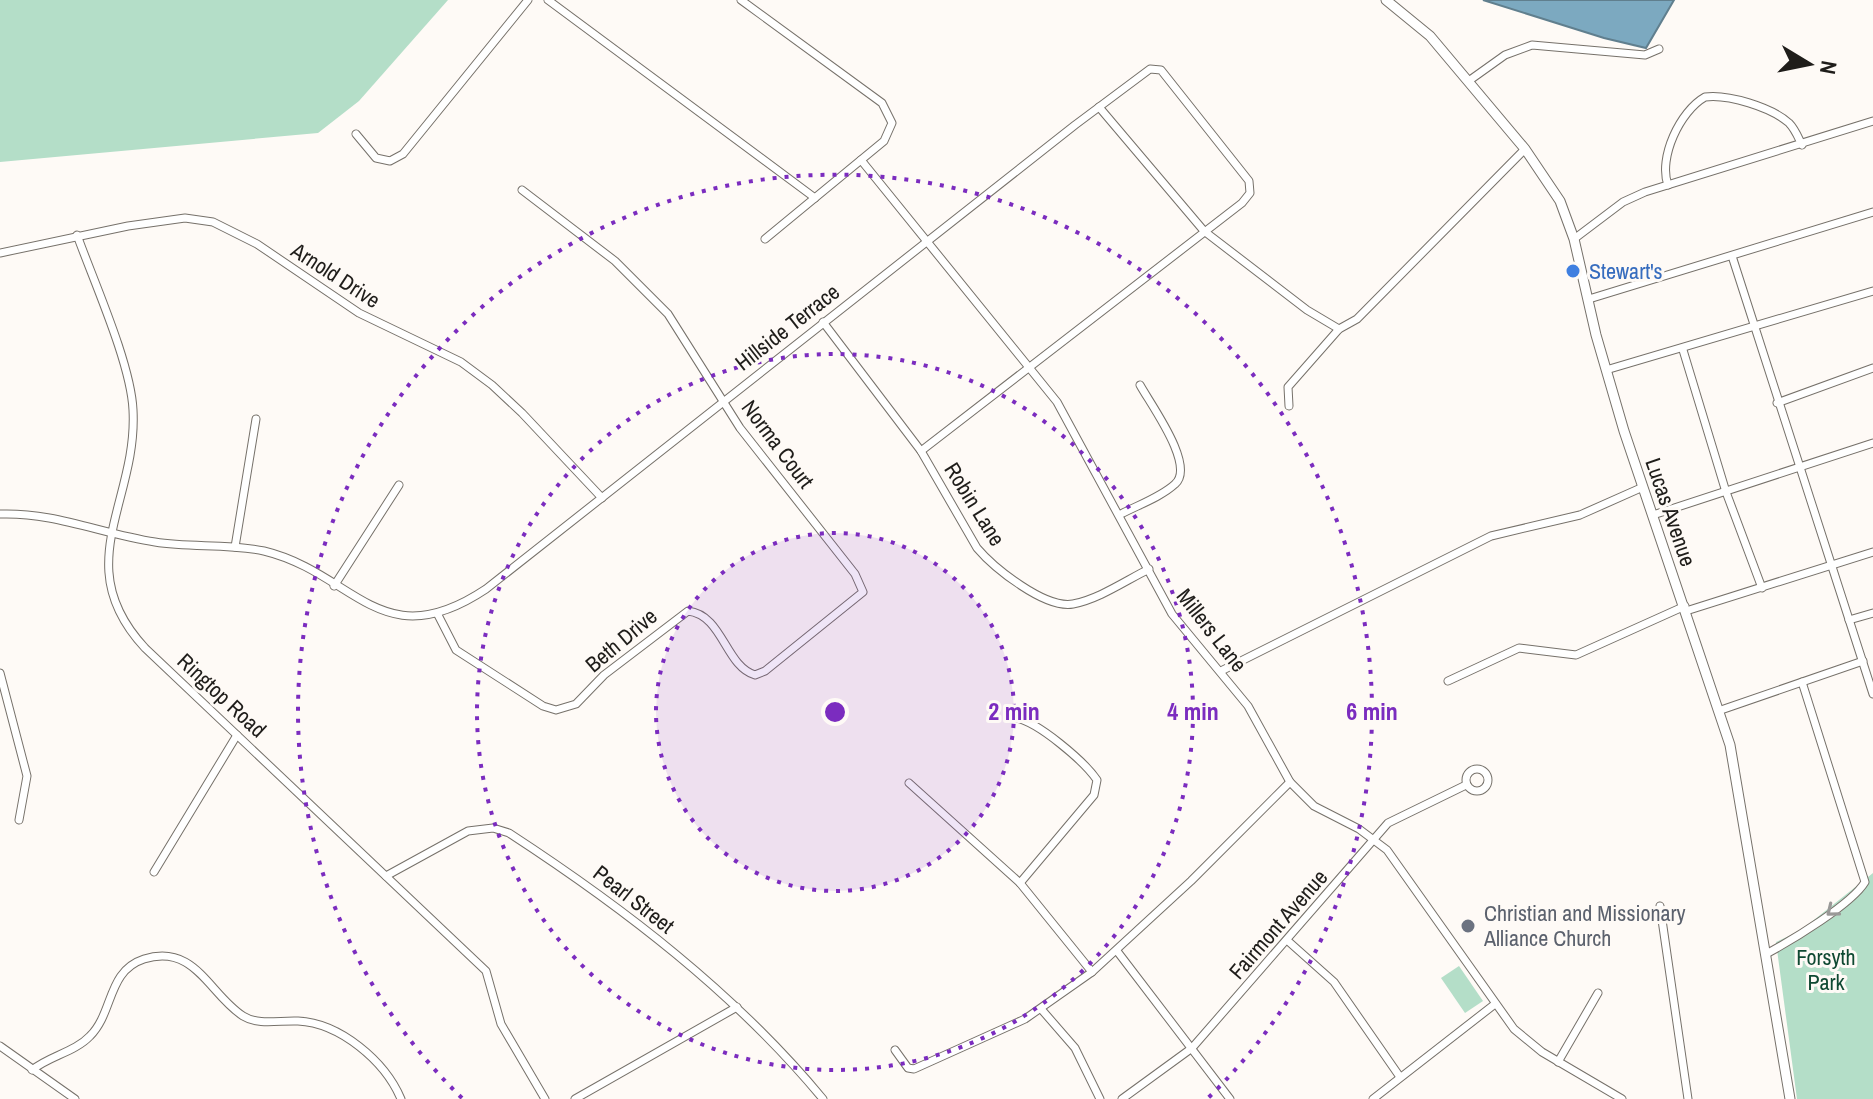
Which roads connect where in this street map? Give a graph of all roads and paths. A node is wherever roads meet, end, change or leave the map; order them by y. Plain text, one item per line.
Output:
1 (528, 0) edge
2 (548, 0) edge
3 (741, 0) edge
4 (1386, 0) edge
5 (1659, 49) dead end
6 (1470, 80) junction
7 (1099, 107) junction
8 (1873, 121) edge
9 (356, 134) dead end
10 (1802, 145) junction
11 (1525, 149) junction
12 (861, 160) junction
13 (1668, 185) junction
14 (522, 190) dead end
15 (815, 198) junction
16 (1873, 212) edge
17 (1204, 231) junction
18 (77, 235) junction
19 (765, 239) dead end
20 (1574, 239) junction
21 (927, 241) junction
22 (0, 253) edge
23 (1732, 256) junction
24 (1873, 291) edge
25 (1589, 299) junction
26 (823, 322) junction
27 (1754, 328) junction
28 (1339, 329) junction
29 (1683, 350) junction
30 (1026, 367) junction
31 (1873, 368) edge
32 (1606, 370) junction
33 (1140, 385) dead end
34 (723, 401) junction
35 (1777, 403) junction
36 (1289, 406) dead end
37 (256, 419) dead end
38 (1873, 443) edge
39 (921, 451) junction
40 (1798, 469) junction
41 (399, 485) dead end
42 (1643, 487) junction
43 (1726, 492) junction
44 (602, 498) junction
45 (0, 514) edge
46 (1121, 514) junction
47 (1653, 515) junction
48 (112, 533) junction
49 (235, 547) junction
50 (1873, 552) edge
51 (1831, 566) junction
52 (1149, 569) junction
53 (334, 586) junction
54 (1762, 588) junction
55 (863, 592) joint
56 (1686, 609) junction
57 (437, 613) junction
58 (1873, 613) edge
59 (1849, 620) junction
60 (1863, 661) junction
61 (1221, 671) junction
62 (1, 677) edge
63 (1448, 681) dead end
64 (1802, 682) junction
65 (1873, 694) edge
66 (1721, 710) junction
67 (1016, 718) dead end
68 (237, 735) junction
69 (1290, 782) junction
70 (909, 783) dead end
71 (1466, 785) dead end
72 (19, 820) dead end
73 (1376, 840) junction
74 (154, 872) dead end
75 (386, 876) junction
76 (1020, 883) junction
77 (1660, 906) dead end
78 (1288, 941) junction
79 (1117, 951) junction
80 (1768, 953) junction
81 (1092, 972) junction
82 (1598, 993) dead end
83 (1495, 1004) junction
84 (737, 1007) junction
85 (1042, 1010) junction
86 (0, 1046) edge
87 (1192, 1048) junction
88 (895, 1050) dead end
89 (1558, 1062) junction
90 (32, 1070) junction
91 (1400, 1077) junction
92 (75, 1099) edge
93 (401, 1099) edge
94 (545, 1099) edge
95 (575, 1099) edge
96 (823, 1099) edge
97 (1100, 1099) edge
98 (1122, 1099) edge
99 (1230, 1099) edge
100 (1373, 1099) edge
101 (1622, 1099) edge
102 (1688, 1099) edge
103 (1790, 1099) edge

1 - 9 street
2 - 15 street
3 - 12 street
4 - 6 street, Lucas Avenue
5 - 6 street
6 - 11 street, Lucas Avenue
7 - 17 street
7 - 17 street, Hillside Terrace
7 - 21 street, Hillside Terrace
8 - 10 street
10 - 13 street
10 - 13 street
11 - 20 street, Lucas Avenue
11 - 28 street
12 - 15 street
12 - 21 street, Millers Lane
13 - 20 street
14 - 34 street, Norma Court
15 - 19 street
16 - 23 street
17 - 28 street
17 - 30 street
18 - 22 street, Arnold Drive
18 - 44 street, Arnold Drive
18 - 48 street, Ringtop Road
20 - 25 street, Lucas Avenue
21 - 26 street, Hillside Terrace
21 - 30 street, Millers Lane
23 - 25 street
23 - 27 street
24 - 27 street
25 - 32 street, Lucas Avenue
26 - 34 street, Hillside Terrace
26 - 39 street, Robin Lane
27 - 29 street
27 - 35 street
28 - 36 street
29 - 32 street
29 - 43 street
30 - 39 street
30 - 46 street, Millers Lane
31 - 35 street
32 - 42 street, Lucas Avenue
33 - 46 street
34 - 44 street, Hillside Terrace
34 - 55 street, Norma Court
35 - 40 street
37 - 49 street
38 - 40 street
39 - 52 street, Robin Lane
40 - 43 street
40 - 51 street
41 - 53 street
42 - 47 street, Lucas Avenue
42 - 61 street
43 - 47 street
43 - 54 street
44 - 57 street, Hillside Terrace
45 - 48 street
46 - 52 street, Millers Lane
47 - 56 street, Lucas Avenue
48 - 49 street
48 - 68 street, Ringtop Road
49 - 53 street
50 - 51 street
51 - 54 street
51 - 59 street
52 - 61 street, Millers Lane
53 - 57 street
54 - 56 street
55 - 57 street, Beth Drive
56 - 63 street
56 - 66 street, Lucas Avenue
58 - 59 street
59 - 60 street
60 - 64 street
60 - 65 street
61 - 69 street, Millers Lane
62 - 72 street
64 - 66 street
64 -> 80 street
66 - 80 street, Lucas Avenue
67 - 76 street
68 - 74 street
68 - 75 street, Ringtop Road
69 - 73 street, Millers Lane
69 - 79 street
70 - 76 street
71 - 73 street, Fairmont Avenue
73 - 78 street, Fairmont Avenue
73 - 83 street, Millers Lane
75 - 84 street, Pearl Street
75 - 94 street, Ringtop Road
76 - 81 street
77 - 102 street
78 - 87 street, Fairmont Avenue
78 - 91 street
79 - 81 street
79 - 87 street
80 - 103 street, Lucas Avenue
81 - 85 street
82 - 89 street
83 - 89 street, Millers Lane
83 - 91 street
84 - 95 street
84 - 96 street, Pearl Street
85 - 88 street
85 - 97 street
86 - 90 street
87 - 98 street, Fairmont Avenue
87 - 99 street
89 - 101 street, Millers Lane
90 - 92 street
90 - 93 street
91 - 100 street

